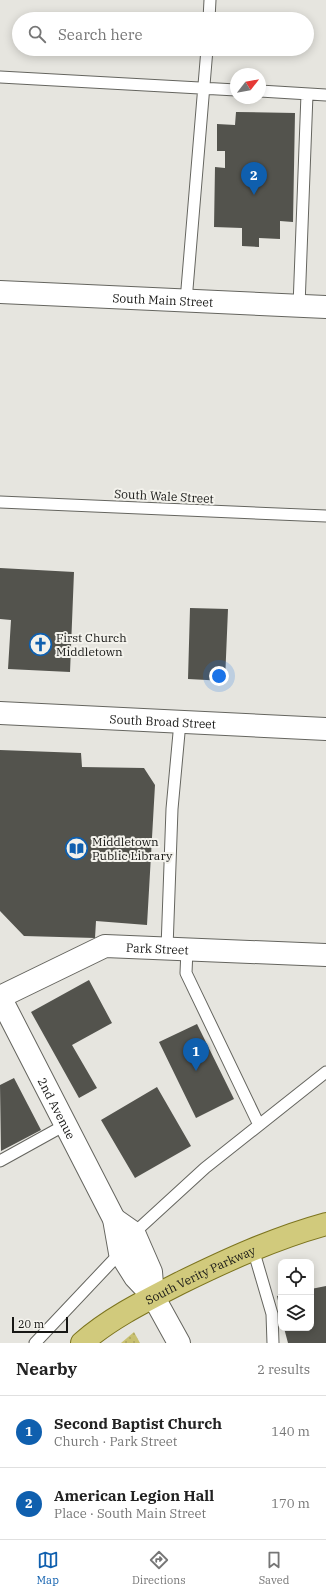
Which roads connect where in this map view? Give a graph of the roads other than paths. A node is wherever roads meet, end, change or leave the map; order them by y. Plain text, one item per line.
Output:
1 (210, 0) edge
2 (209, 12) edge
3 (207, 56) edge
4 (0, 77) edge
5 (205, 88) junction
6 (230, 90) edge
7 (266, 91) edge
8 (307, 94) junction
9 (326, 94) edge
10 (0, 292) edge
11 (186, 301) junction
12 (299, 306) junction
13 (326, 307) edge
14 (0, 502) edge
15 (326, 516) edge
16 (0, 713) edge
17 (180, 722) junction
18 (326, 729) edge
19 (177, 949) junction
20 (326, 955) edge
21 (0, 997) edge
22 (326, 1072) edge
23 (66, 1125) junction
24 (259, 1126) junction
25 (0, 1160) edge
26 (114, 1219) junction
27 (326, 1224) edge
28 (134, 1233) junction
29 (253, 1249) junction
30 (120, 1252) junction
31 (153, 1296) junction
32 (36, 1343) edge
33 (82, 1343) edge
34 (179, 1343) edge
35 (273, 1343) edge

1 - 2 lane
3 - 5 lane
4 - 5 lane
5 - 6 lane
5 - 11 lane
7 - 8 lane
8 - 9 lane
8 - 12 lane
10 - 11 street, South Main Street
11 - 12 street, South Main Street
12 - 13 street, South Main Street
14 - 15 lane, South Wale Street
16 - 17 street, South Broad Street
17 - 18 street, South Broad Street
17 - 19 lane
19 - 20 street, Park Street
19 - 21 street, Park Street
19 - 24 lane
21 - 23 street, 2nd Avenue
22 - 24 lane
23 - 25 lane
23 - 26 street, 2nd Avenue
24 - 28 lane
26 - 28 street, 2nd Avenue
26 - 30 street, 2nd Avenue
27 - 29 main road, South Verity Parkway
28 - 31 street, 2nd Avenue
29 - 31 main road, South Verity Parkway
29 - 35 lane
30 - 31 street, 2nd Avenue
30 - 32 lane
31 - 33 main road, South Verity Parkway
31 - 34 street, 2nd Avenue

